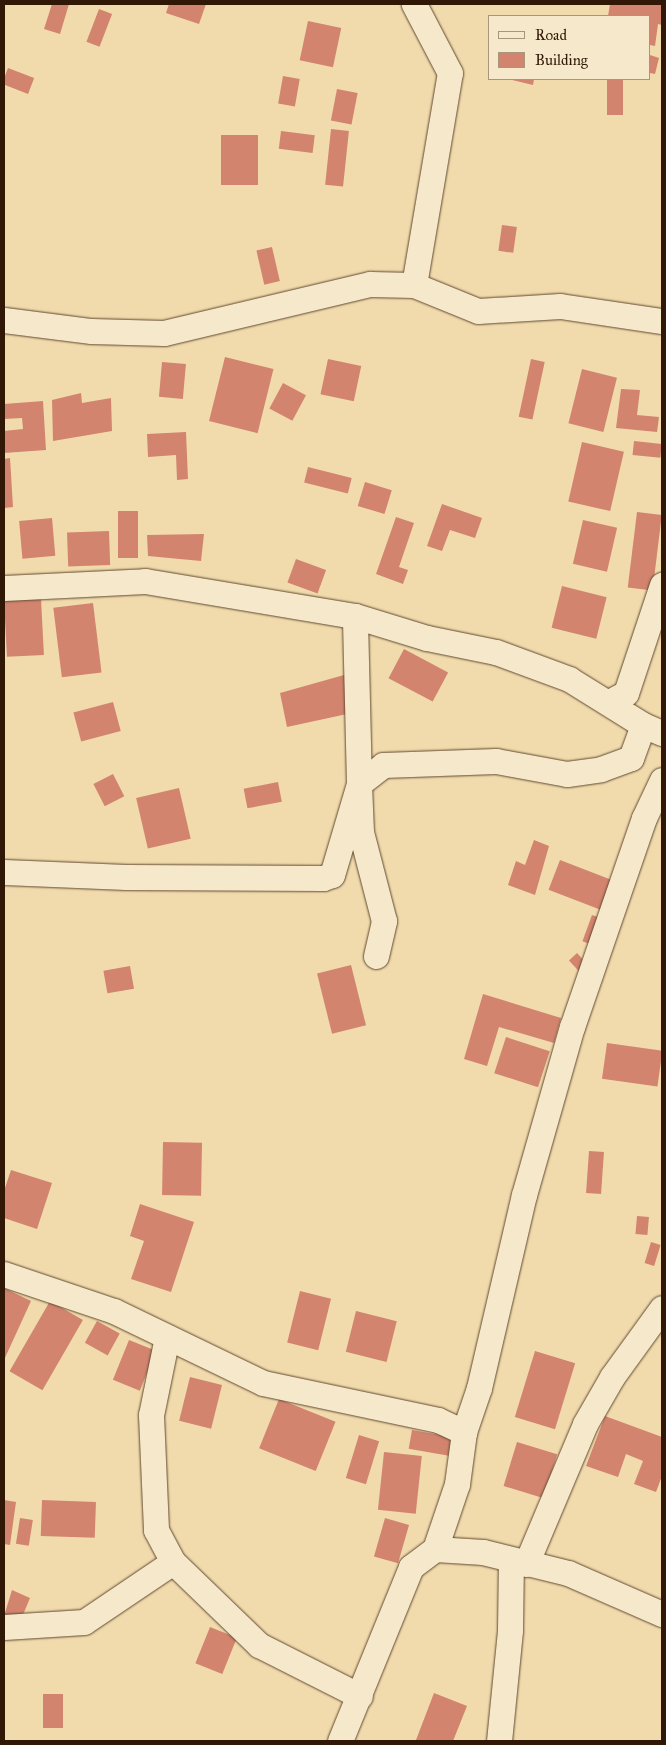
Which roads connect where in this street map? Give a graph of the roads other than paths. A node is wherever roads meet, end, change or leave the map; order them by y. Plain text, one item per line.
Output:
1 (414, 4) edge
2 (414, 285) junction
3 (4, 320) edge
4 (662, 321) edge
5 (662, 585) edge
6 (4, 588) edge
7 (355, 616) junction
8 (609, 702) junction
9 (652, 729) edge
10 (662, 780) edge
11 (360, 784) junction
12 (4, 872) edge
13 (376, 956) dead end
14 (4, 1274) edge
15 (660, 1315) edge
16 (167, 1337) junction
17 (464, 1432) junction
18 (435, 1549) junction
19 (173, 1562) junction
20 (518, 1562) junction
21 (662, 1614) edge
22 (4, 1627) edge
23 (360, 1696) junction
24 (340, 1741) edge
25 (500, 1741) edge

1 - 2 street
2 - 3 street
2 - 4 street
5 - 8 street
6 - 7 street
7 - 8 street
7 - 11 street
8 - 9 street
9 - 11 street
10 - 17 street
11 - 12 street
11 - 13 street
14 - 16 street
15 - 20 street
16 - 17 street
16 - 19 street
17 - 18 street
18 - 20 street
18 - 23 street
19 - 22 street
19 - 23 street
20 - 21 street
20 - 25 street
23 - 24 street

